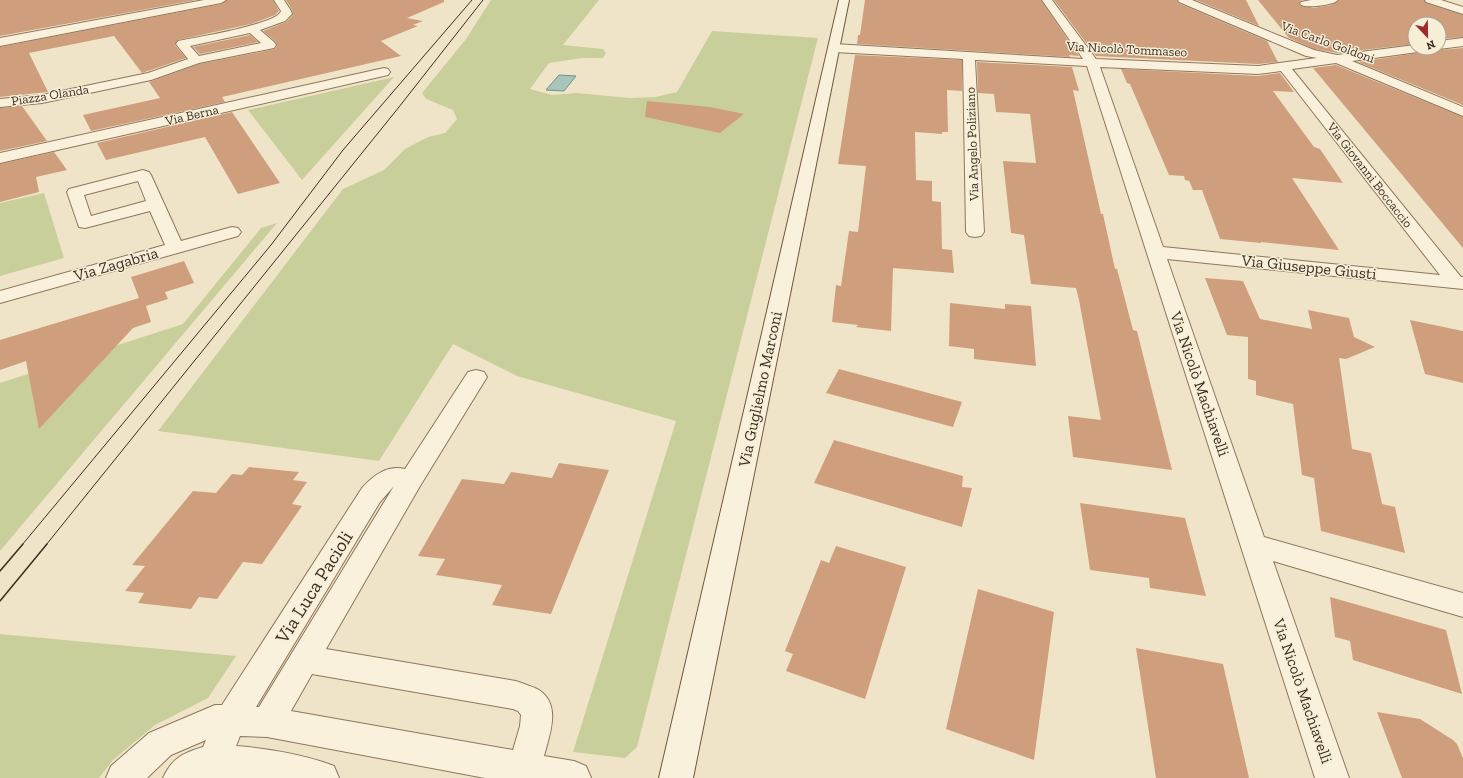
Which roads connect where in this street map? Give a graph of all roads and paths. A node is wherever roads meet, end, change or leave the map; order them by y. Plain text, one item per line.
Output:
1 (221, 0) edge
2 (279, 0) edge
3 (844, 0) edge
4 (1047, 0) edge
5 (1183, 0) edge
6 (1333, 0) edge
7 (1430, 0) edge
8 (1305, 4) dead end
9 (1463, 11) edge
10 (252, 29) junction
11 (0, 42) edge
12 (1463, 42) edge
13 (1447, 44) edge
14 (834, 48) junction
15 (1407, 49) edge
16 (969, 56) junction
17 (1337, 59) junction
18 (196, 60) junction
19 (1092, 63) junction
20 (1285, 68) junction
21 (384, 72) dead end
22 (0, 103) edge
23 (1463, 112) edge
24 (0, 158) edge
25 (156, 204) dead end
26 (232, 232) dead end
27 (975, 232) dead end
28 (175, 248) junction
29 (1155, 252) junction
30 (1459, 282) edge
31 (0, 297) edge
32 (476, 377) dead end
33 (411, 480) junction
34 (1254, 545) junction
35 (1463, 605) edge
36 (305, 659) junction
37 (223, 720) junction
38 (267, 722) junction
39 (196, 769) edge
40 (523, 773) edge
41 (123, 778) edge
42 (322, 778) edge
43 (574, 778) edge
44 (676, 778) edge
45 (1332, 778) edge

1 - 11 street
2 - 10 street
3 - 14 street, Via Guglielmo Marconi
4 - 19 street, Via Nicolò Machiavelli
5 - 17 street, Via Carlo Goldoni
6 - 8 street
7 - 9 street
10 - 18 street
10 - 18 street, Piazza Olanda
12 - 13 street
14 - 16 street, Via Nicolò Tommaseo
14 - 44 street, Via Guglielmo Marconi
15 - 17 street, Via Nicolò Tommaseo
16 - 19 street, Via Nicolò Tommaseo
16 - 27 street, Via Angelo Poliziano
17 - 20 street, Via Nicolò Tommaseo
17 - 23 street, Via Carlo Goldoni
18 - 22 street, Piazza Olanda
19 - 20 street, Via Nicolò Tommaseo
19 - 29 street, Via Nicolò Machiavelli
20 - 30 street, Via Giovanni Boccaccio
21 - 24 street, Via Berna
25 - 28 street
26 - 28 street, Via Zagabria
28 - 31 street, Via Zagabria
29 - 30 street, Via Giuseppe Giusti
29 - 34 street, Via Nicolò Machiavelli
32 - 33 street, Via Luca Pacioli
33 - 36 street, Via Luca Pacioli
33 - 37 street, Via Luca Pacioli
34 - 35 street
34 - 45 street, Via Nicolò Machiavelli
36 - 38 street, Via Luca Pacioli
36 - 40 street, Via Luca Pacioli
37 - 38 street
37 - 39 street
37 - 41 street
38 - 40 street
39 - 42 street
40 - 43 street

